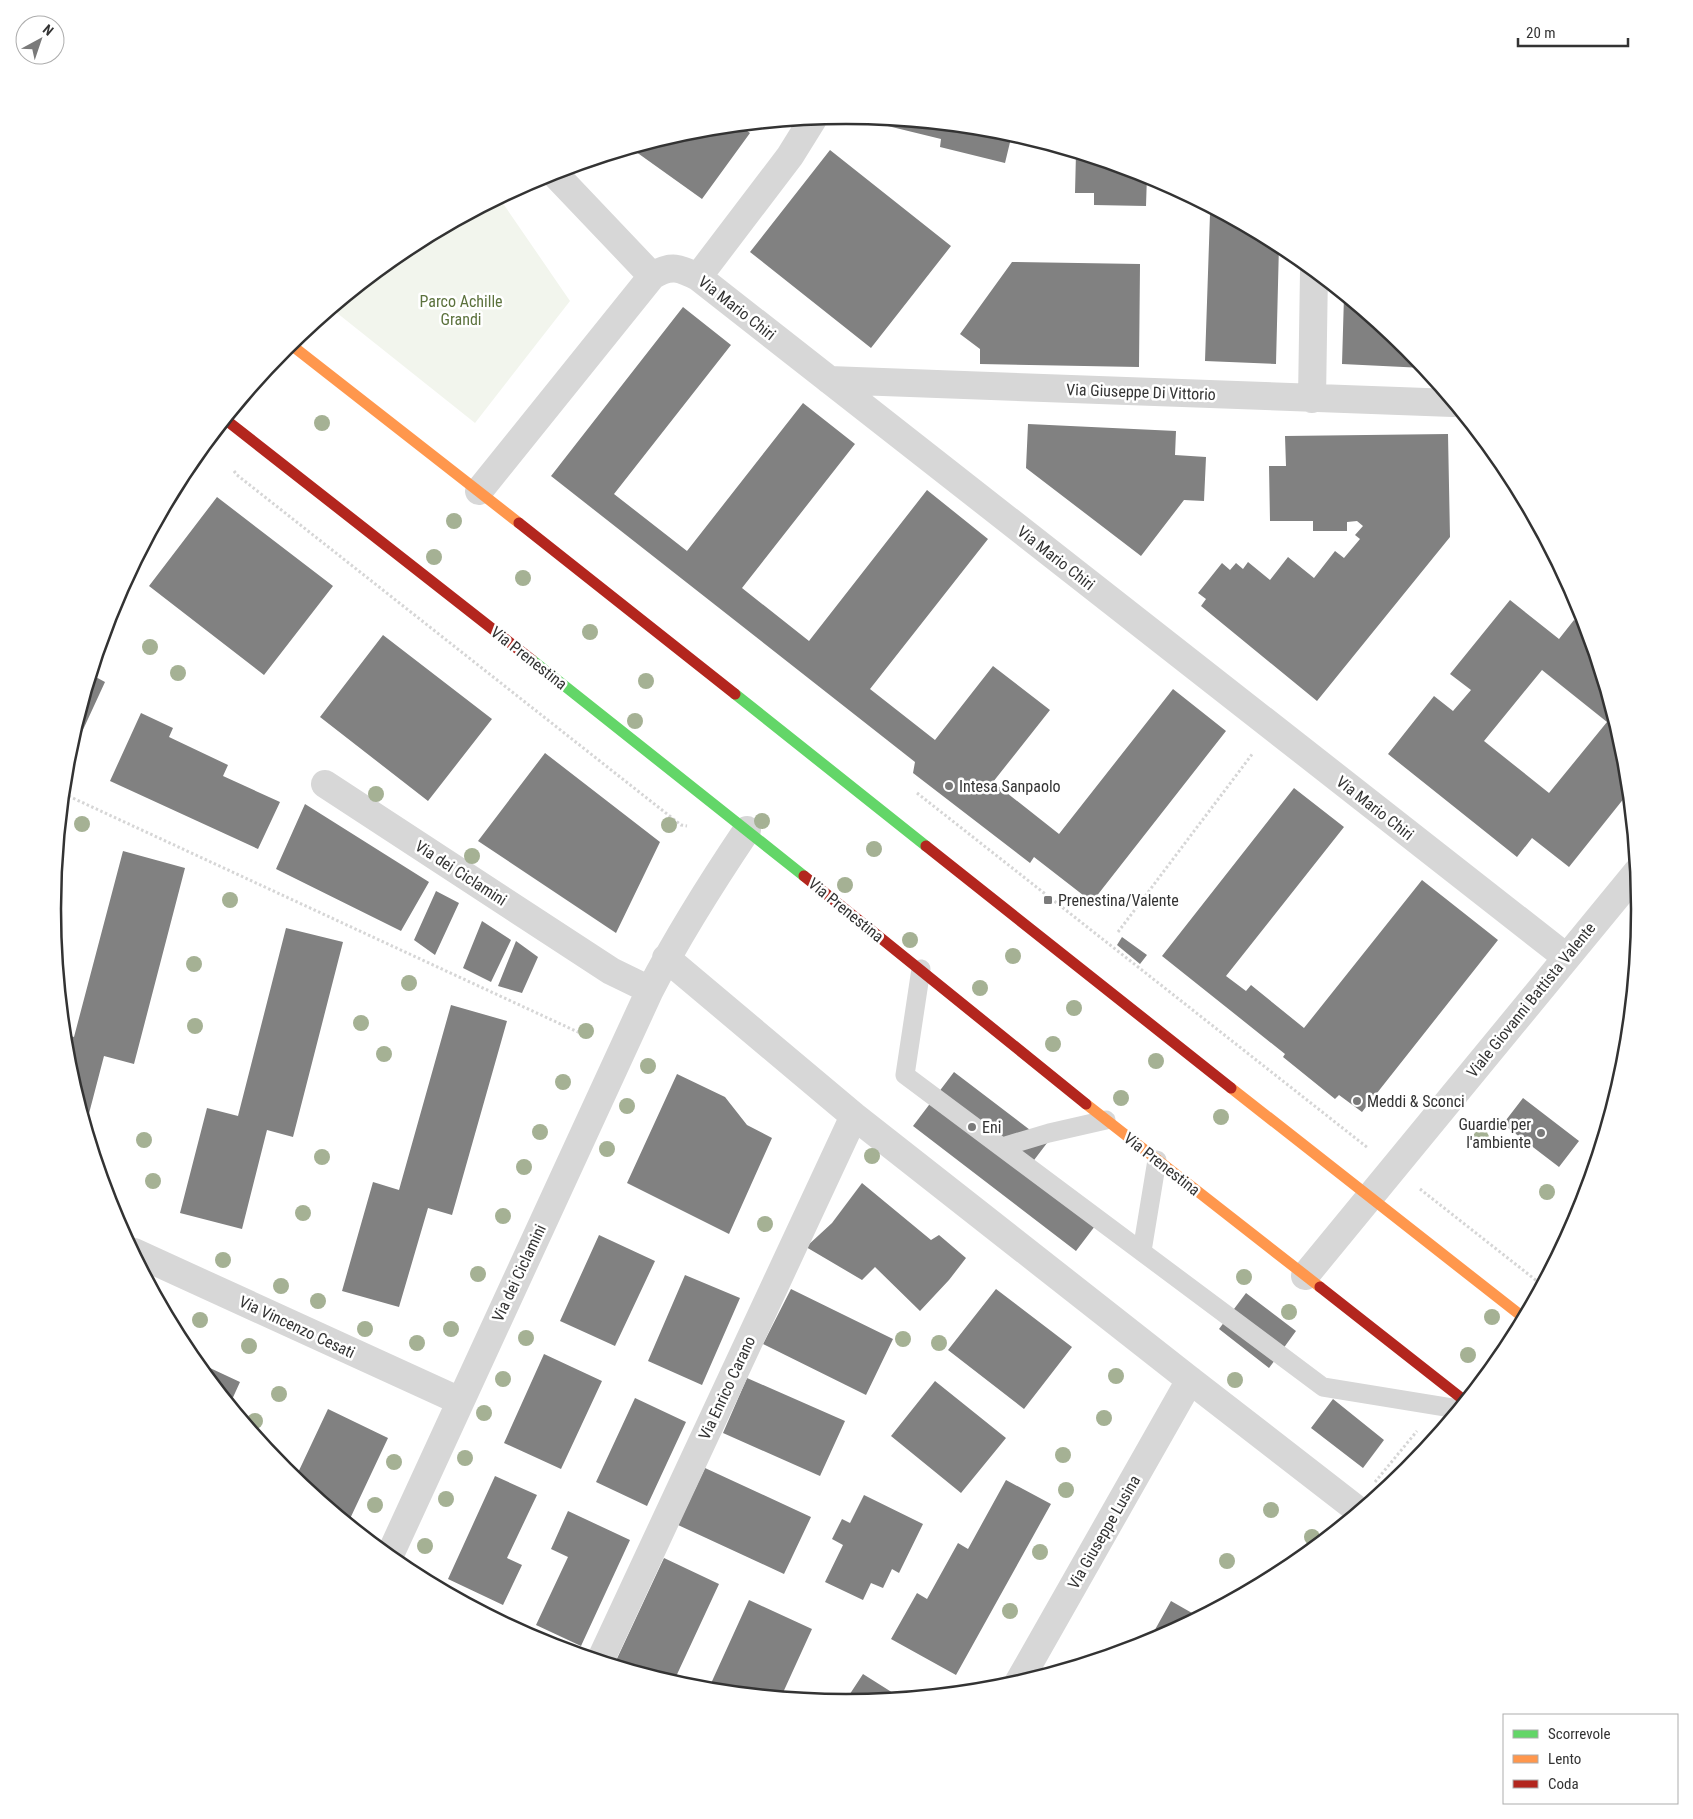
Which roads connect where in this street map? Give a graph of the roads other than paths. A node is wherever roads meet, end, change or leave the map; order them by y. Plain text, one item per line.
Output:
1 (809, 125) edge
2 (560, 179) edge
3 (652, 276) junction
4 (698, 277) junction
5 (1314, 279) edge
6 (296, 349) edge
7 (829, 380) junction
8 (1312, 398) junction
9 (1446, 403) edge
10 (230, 423) edge
11 (479, 491) junction
12 (325, 784) dead end
13 (747, 830) junction
14 (1631, 879) edge
15 (666, 958) junction
16 (1566, 958) junction
17 (921, 969) junction
18 (650, 990) junction
19 (854, 1116) junction
20 (1106, 1120) junction
21 (1002, 1147) junction
22 (1157, 1160) junction
23 (1370, 1198) junction
24 (1142, 1251) junction
25 (141, 1255) edge
26 (1305, 1276) junction
27 (1519, 1314) edge
28 (1190, 1380) junction
29 (1461, 1398) edge
30 (460, 1401) junction
31 (1452, 1409) edge
32 (1355, 1508) edge
33 (392, 1549) edge
34 (602, 1655) edge
35 (1023, 1675) edge

1 - 4 street
2 - 3 street
3 - 4 street, Via Mario Chiri
3 - 11 street
4 - 7 street, Via Mario Chiri
5 - 8 street
6 - 11 main road
7 - 8 street, Via Giuseppe Di Vittorio
7 - 16 street, Via Mario Chiri
8 - 9 street, Via Giuseppe Di Vittorio
10 - 13 main road, Via Prenestina
11 - 23 main road
12 - 18 street, Via dei Ciclamini
13 - 15 street, Via dei Ciclamini
13 - 17 main road, Via Prenestina
14 - 16 street, Viale Giovanni Battista Valente
15 - 18 street, Via dei Ciclamini
15 - 19 street
16 - 23 street, Viale Giovanni Battista Valente
17 - 20 main road, Via Prenestina
17 - 21 lane
18 - 30 street, Via dei Ciclamini
19 - 28 street
19 - 34 street, Via Enrico Carano
20 - 21 lane
20 - 22 main road, Via Prenestina
21 - 24 lane
22 - 24 lane
22 - 26 main road, Via Prenestina
23 - 26 street, Viale Giovanni Battista Valente
23 - 27 main road
24 - 31 lane
25 - 30 street, Via Vincenzo Cesati
26 - 29 main road, Via Prenestina
28 - 32 street
28 - 35 street, Via Giuseppe Lusina
30 - 33 street, Via dei Ciclamini

